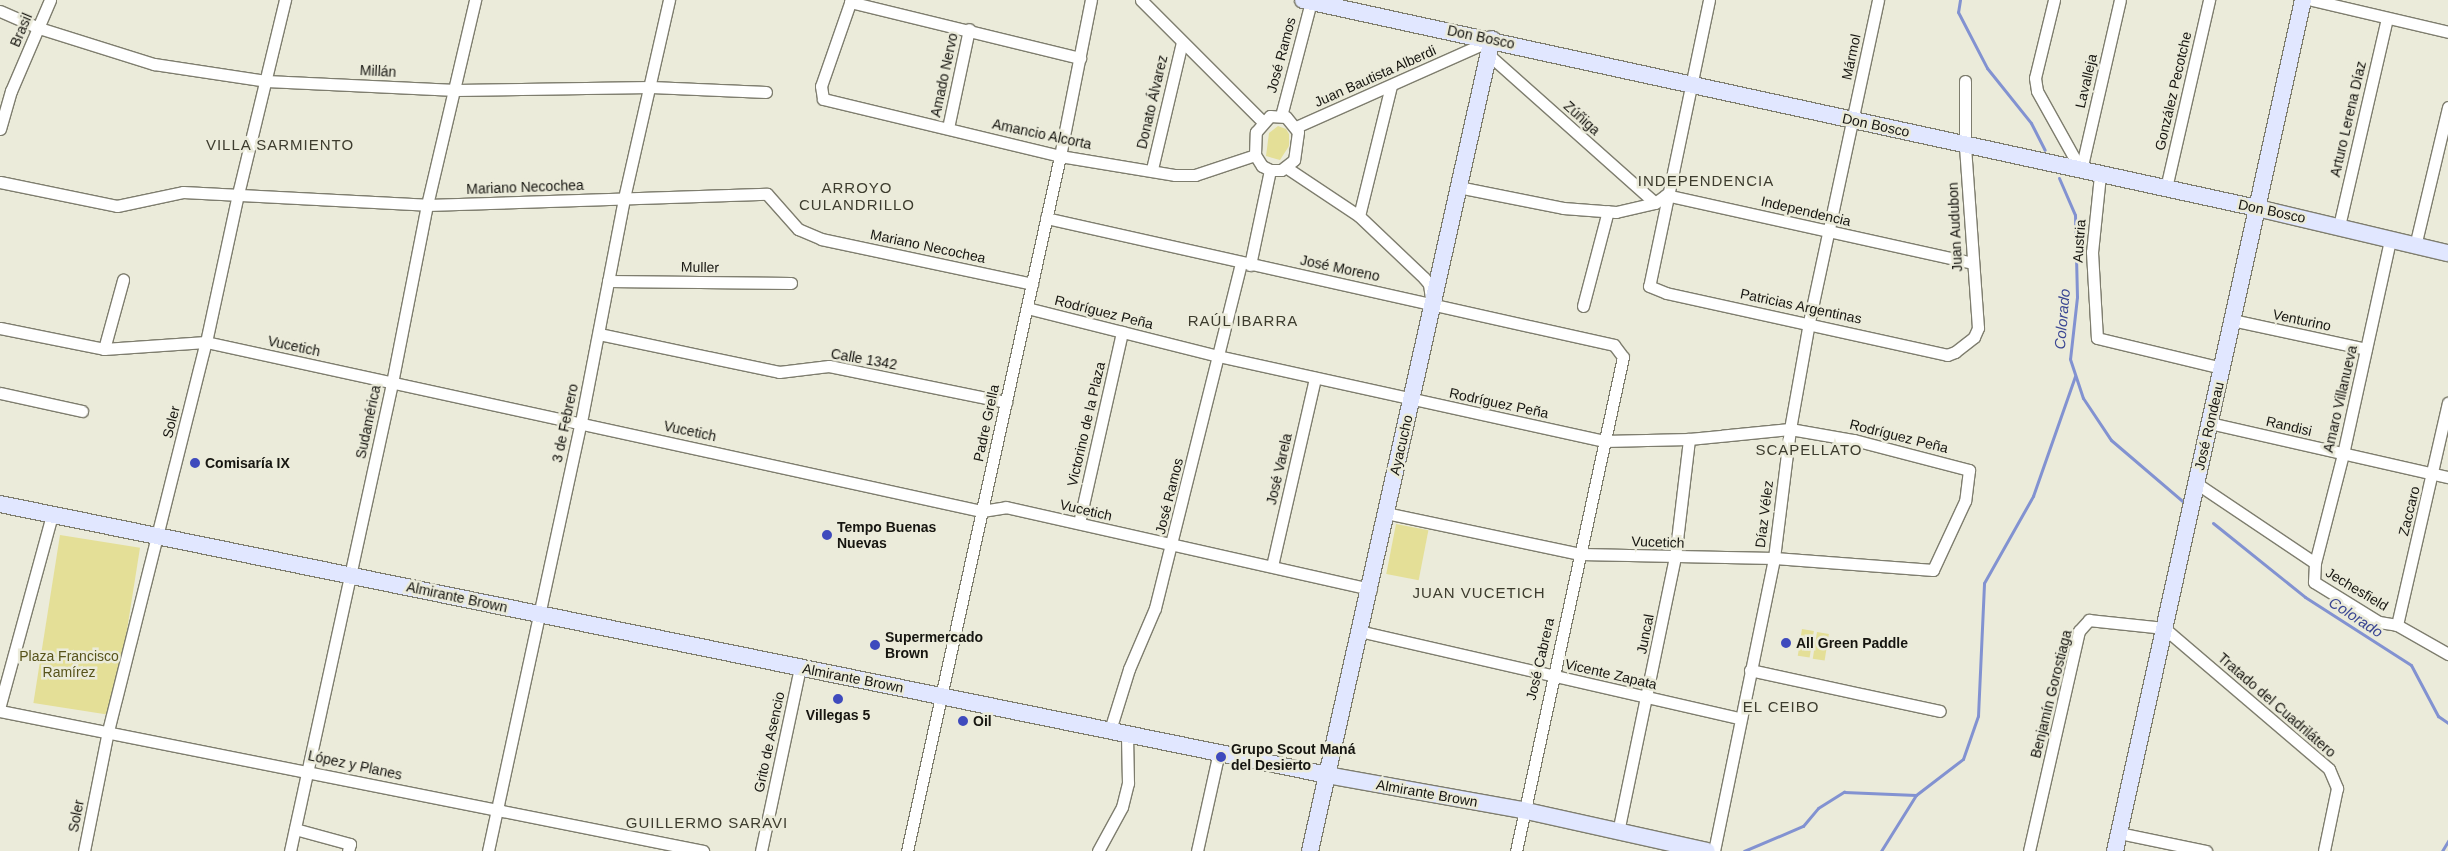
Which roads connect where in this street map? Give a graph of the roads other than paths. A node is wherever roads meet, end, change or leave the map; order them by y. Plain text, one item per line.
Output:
1 (50, 0) edge
2 (285, 0) edge
3 (474, 0) edge
4 (669, 0) edge
5 (1091, 0) edge
6 (1141, 0) edge
7 (1709, 0) edge
8 (1878, 0) edge
9 (2054, 0) edge
10 (2120, 0) edge
11 (2209, 0) edge
12 (2303, 0) edge
13 (2312, 0) edge
14 (851, 1) edge
15 (1307, 1) edge
16 (0, 11) edge
17 (2387, 18) junction
18 (39, 28) junction
19 (969, 29) junction
20 (2448, 32) edge
21 (1182, 42) junction
22 (1490, 47) junction
23 (1080, 58) junction
24 (1965, 80) dead end
25 (266, 81) junction
26 (1691, 85) junction
27 (1391, 86) junction
28 (651, 87) junction
29 (456, 90) junction
30 (766, 92) dead end
31 (2448, 107) edge
32 (1281, 116) junction
33 (1853, 120) junction
34 (1262, 121) junction
35 (1296, 127) junction
36 (948, 128) junction
37 (0, 129) edge
38 (1965, 145) junction
39 (1256, 155) junction
40 (1060, 156) junction
41 (1287, 168) junction
42 (1152, 169) junction
43 (1270, 170) junction
44 (2081, 170) junction
45 (2100, 174) junction
46 (0, 182) edge
47 (1458, 187) junction
48 (2166, 188) junction
49 (238, 194) junction
50 (1666, 195) junction
51 (624, 198) junction
52 (1655, 203) junction
53 (427, 205) junction
54 (2257, 208) junction
55 (1608, 211) junction
56 (1359, 216) junction
57 (1046, 218) junction
58 (2339, 226) junction
59 (1828, 231) junction
60 (2390, 241) junction
61 (2415, 246) junction
62 (2448, 253) edge
63 (1972, 263) junction
64 (1245, 264) junction
65 (123, 280) dead end
66 (608, 281) junction
67 (791, 283) dead end
68 (1032, 284) junction
69 (1432, 302) junction
70 (1583, 306) dead end
71 (1027, 308) junction
72 (2232, 320) junction
73 (1809, 322) junction
74 (0, 328) edge
75 (1122, 332) junction
76 (599, 334) junction
77 (206, 342) junction
78 (104, 349) junction
79 (2366, 349) junction
80 (1947, 355) joint
81 (1218, 356) junction
82 (1623, 356) joint
83 (2222, 368) junction
84 (1315, 378) junction
85 (392, 383) junction
86 (0, 393) edge
87 (1411, 400) junction
88 (1006, 402) junction
89 (2448, 403) edge
90 (82, 411) dead end
91 (581, 422) junction
92 (2210, 423) junction
93 (1790, 430) junction
94 (1689, 439) junction
95 (1604, 441) junction
96 (2343, 454) junction
97 (2434, 474) junction
98 (2448, 477) edge
99 (2196, 483) junction
100 (0, 504) edge
101 (982, 511) junction
102 (1386, 513) junction
103 (52, 515) junction
104 (1079, 523) junction
105 (157, 538) junction
106 (1172, 544) junction
107 (1580, 554) junction
108 (1676, 558) junction
109 (1774, 558) junction
110 (2315, 563) junction
111 (1272, 566) junction
112 (1933, 570) joint
113 (350, 576) junction
114 (1371, 589) junction
115 (539, 614) junction
116 (2397, 625) junction
117 (2164, 628) junction
118 (1359, 631) junction
119 (2448, 654) edge
120 (800, 668) junction
121 (1750, 670) junction
122 (1551, 676) junction
123 (942, 695) junction
124 (1648, 698) junction
125 (0, 705) edge
126 (0, 711) edge
127 (1940, 711) dead end
128 (1740, 718) junction
129 (1110, 730) junction
130 (108, 731) junction
131 (1127, 734) junction
132 (1218, 752) junction
133 (308, 770) junction
134 (1326, 775) junction
135 (1522, 810) junction
136 (497, 811) junction
137 (295, 829) junction
138 (1618, 832) junction
139 (2119, 833) junction
140 (84, 851) edge
141 (290, 851) edge
142 (348, 851) edge
143 (488, 851) edge
144 (702, 851) edge
145 (761, 851) edge
146 (907, 851) edge
147 (1098, 851) edge
148 (1196, 851) edge
149 (1310, 851) edge
150 (1516, 851) edge
151 (1707, 851) edge
152 (1714, 851) edge
153 (2029, 851) edge
154 (2115, 851) edge
155 (2206, 851) edge
156 (2324, 851) edge

1 - 18 street, Brasil
2 - 25 street, Soler
3 - 29 street, Sudamérica
4 - 28 street, 3 de Febrero
5 - 23 street, Padre Grella
6 - 21 street
7 - 26 street
8 - 33 street, Mármol
9 - 44 street
10 - 44 street, Lavalleja
11 - 48 street, González Pecotche
12 - 54 main road, José Rondeau
13 - 17 street
14 - 19 street
14 - 36 street, Amancio Alcorta
15 - 22 main road, Don Bosco
15 - 32 street, José Ramos
16 - 18 street, Millán
17 - 20 street
17 - 58 street, Arturo Lerena Díaz
18 - 25 street, Millán
18 - 37 street, Brasil
19 - 23 street
19 - 36 street, Amado Nervo
21 - 34 street
21 - 42 street, Donato Álvarez
22 - 26 main road, Don Bosco
22 - 27 street, Juan Bautista Alberdi
22 - 47 main road, Ayacucho
22 - 52 street, Zúñiga
23 - 40 street, Padre Grella
24 - 38 street, Juan Audubon
25 - 29 street, Millán
25 - 49 street, Soler
26 - 33 main road, Don Bosco
26 - 50 street
27 - 35 street, Juan Bautista Alberdi
27 - 56 street
28 - 29 street, Millán
28 - 30 street, Millán
28 - 51 street, 3 de Febrero
29 - 53 street, Sudamérica
31 - 61 street
32 - 34 street
32 - 35 street
33 - 38 main road, Don Bosco
33 - 59 street, Díaz Vélez
34 - 39 street
35 - 41 street
36 - 40 street, Amancio Alcorta
38 - 44 main road, Don Bosco
38 - 63 street, Juan Audubon
39 - 42 street, Amancio Alcorta
39 - 43 street
40 - 42 street, Amancio Alcorta
40 - 57 street, Padre Grella
41 - 43 street
41 - 56 street
43 - 64 street, José Ramos
44 - 45 main road, Don Bosco
45 - 48 main road, Don Bosco
45 - 83 street, Austria
46 - 49 street, Mariano Necochea
47 - 55 street
47 - 69 main road, Ayacucho
48 - 54 main road, Don Bosco
49 - 53 street, Mariano Necochea
49 - 77 street, Soler
50 - 52 street
50 - 59 street, Independencia
50 - 73 street, Patricias Argentinas
51 - 53 street, Mariano Necochea
51 - 66 street, 3 de Febrero
51 - 68 street, Mariano Necochea
52 - 55 street
53 - 85 street, Sudamérica
54 - 58 main road, Don Bosco
54 - 72 main road, José Rondeau
55 - 70 street
56 - 69 street
57 - 64 street, José Moreno
57 - 68 street, Padre Grella
58 - 60 main road, Don Bosco
59 - 63 street, Independencia
59 - 73 street, Díaz Vélez
60 - 61 main road, Don Bosco
60 - 79 street, Amaro Villanueva
61 - 62 main road, Don Bosco
63 - 80 street, Juan Audubon
64 - 69 street, José Moreno
64 - 81 street, José Ramos
65 - 78 street
66 - 67 street, Muller
66 - 76 street, 3 de Febrero
68 - 71 street, Padre Grella
69 - 82 street, José Moreno
69 - 87 main road, Ayacucho
71 - 75 street, Rodríguez Peña
71 - 88 street, Padre Grella
72 - 79 street, Venturino
72 - 83 main road, José Rondeau
73 - 80 street, Patricias Argentinas
73 - 93 street, Díaz Vélez
74 - 78 street, Vucetich
75 - 81 street, Rodríguez Peña
75 - 104 street, Victorino de la Plaza
76 - 88 street, Calle 1342
76 - 91 street, 3 de Febrero
77 - 78 street, Vucetich
77 - 85 street, Vucetich
77 - 105 street, Soler
79 - 96 street, Amaro Villanueva
81 - 84 street, Rodríguez Peña
81 - 106 street, José Ramos
82 - 95 street, José Cabrera
83 - 92 main road, José Rondeau
84 - 87 street, Rodríguez Peña
84 - 111 street, José Varela
85 - 91 street, Vucetich
85 - 113 street, Sudamérica
86 - 90 street
87 - 95 street, Rodríguez Peña
87 - 102 main road, Ayacucho
88 - 101 street, Padre Grella
89 - 97 street, Zaccaro
91 - 101 street, Vucetich
91 - 115 street, 3 de Febrero
92 - 96 street, Randisi
92 - 99 main road, José Rondeau
93 - 94 street, Rodríguez Peña
93 - 109 street, Díaz Vélez
93 - 112 street, Rodríguez Peña
94 - 95 street, Rodríguez Peña
94 - 108 street, Juncal
95 - 107 street, José Cabrera
96 - 97 street, Randisi
96 - 110 street, Amaro Villanueva
97 - 98 street, Randisi
97 - 116 street, Zaccaro
99 - 110 street, Jechesfield
99 - 117 main road, José Rondeau
100 - 103 main road, Almirante Brown
101 - 104 street, Vucetich
101 - 123 street, Padre Grella
102 - 107 street, Vucetich
102 - 114 main road, Ayacucho
103 - 105 main road, Almirante Brown
103 - 125 street
104 - 106 street, Vucetich
105 - 113 main road, Almirante Brown
105 - 130 street, Soler
106 - 111 street, Vucetich
106 - 129 street, José Ramos
107 - 108 street, Vucetich
107 - 122 street, José Cabrera
108 - 109 street, Vucetich
108 - 124 street, Juncal
109 - 112 street, Vucetich
109 - 121 street, Díaz Vélez
110 - 116 street, Jechesfield
111 - 114 street, Vucetich
113 - 115 main road, Almirante Brown
113 - 133 street, Sudamérica
114 - 118 main road, Ayacucho
115 - 120 main road, Almirante Brown
115 - 136 street, 3 de Febrero
116 - 119 street, Jechesfield
117 - 139 main road, José Rondeau
117 - 153 street, Benjamín Gorostiaga
117 - 156 street, Tratado del Cuadrilátero
118 - 122 street, Vicente Zapata
118 - 134 main road, Ayacucho
120 - 123 main road, Almirante Brown
120 - 145 street, Grito de Asencio
121 - 127 street
121 - 128 street, Díaz Vélez
122 - 124 street, Vicente Zapata
122 - 135 street, José Cabrera
123 - 129 main road, Almirante Brown
123 - 146 street, Padre Grella
124 - 128 street, Vicente Zapata
124 - 138 street, Juncal
126 - 130 street, López y Planes
128 - 152 street, Díaz Vélez
129 - 131 main road, Almirante Brown
130 - 133 street, López y Planes
130 - 140 street, Soler
131 - 132 main road, Almirante Brown
131 - 147 street
132 - 134 main road, Almirante Brown
132 - 148 street
133 - 136 street, López y Planes
133 - 137 street, Sudamérica
134 - 135 main road, Almirante Brown
134 - 149 main road, Ayacucho
135 - 138 main road, Almirante Brown
135 - 150 street, José Cabrera
136 - 143 street, 3 de Febrero
136 - 144 street, López y Planes
137 - 141 street, Sudamérica
137 - 142 street
138 - 151 main road, Almirante Brown
139 - 154 main road, José Rondeau
139 - 155 street

